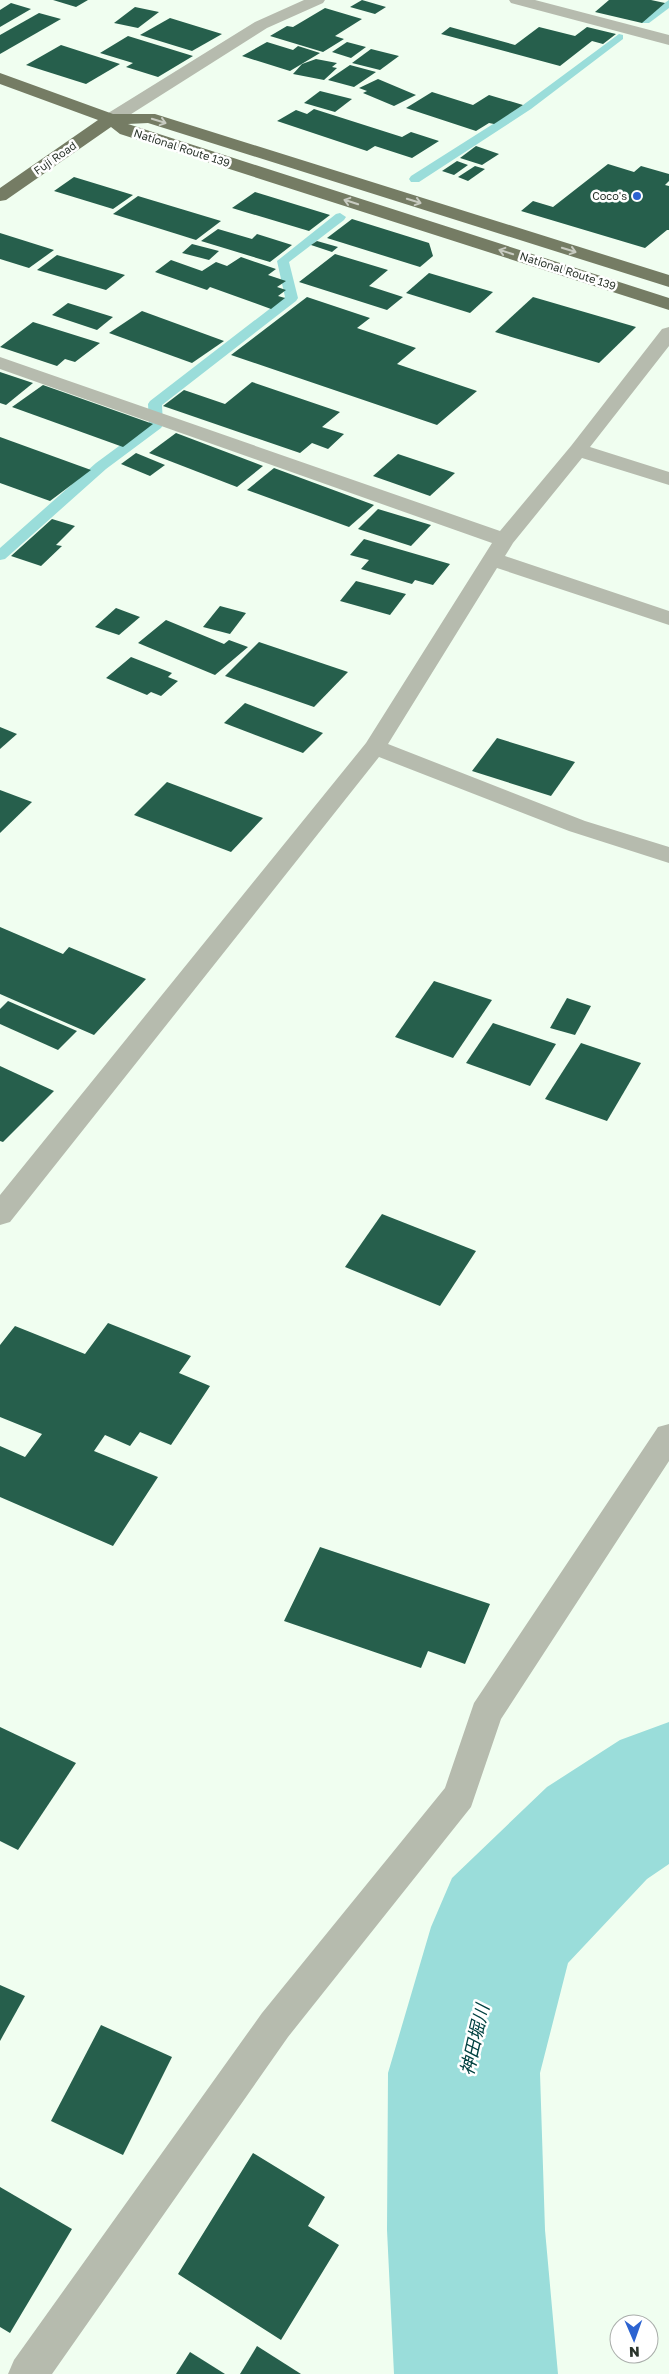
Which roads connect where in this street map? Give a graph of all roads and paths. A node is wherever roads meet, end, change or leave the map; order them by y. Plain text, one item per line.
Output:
1 (317, 0) edge
2 (517, 0) edge
3 (669, 40) edge
4 (0, 78) edge
5 (110, 119) junction
6 (0, 196) edge
7 (669, 281) edge
8 (669, 304) edge
9 (669, 333) edge
10 (0, 363) edge
11 (578, 450) junction
12 (669, 478) edge
13 (498, 550) junction
14 (669, 618) edge
15 (375, 747) junction
16 (669, 854) edge
17 (0, 1215) edge
18 (669, 1436) edge
19 (28, 2374) edge

1 - 5 street
2 - 3 street
4 - 5 highway
5 - 6 highway, Fuji Road
5 -> 7 highway, National Route 139
8 -> 5 highway, National Route 139
9 - 11 street
10 - 13 street
11 - 12 street
11 - 13 street
13 - 14 street
13 - 15 street
15 - 16 street
15 - 17 street
18 - 19 street

